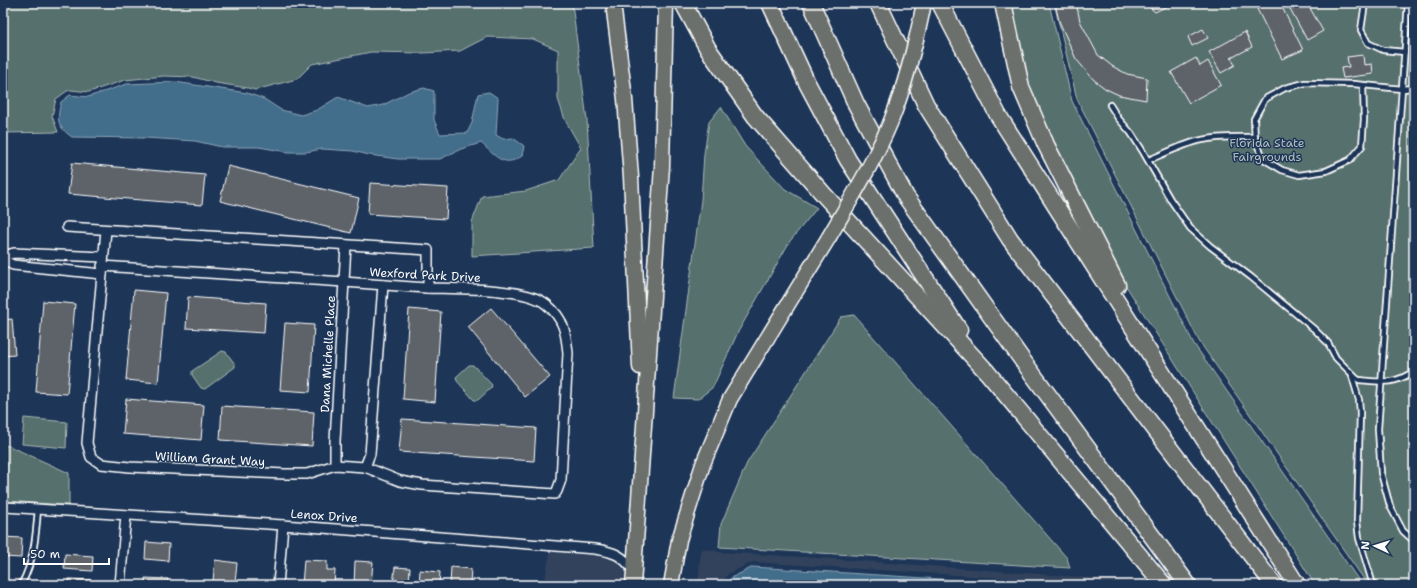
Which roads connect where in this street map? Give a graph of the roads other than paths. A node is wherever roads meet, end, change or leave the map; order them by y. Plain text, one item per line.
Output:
1 (613, 3) edge
2 (666, 3) edge
3 (683, 3) edge
4 (770, 3) edge
5 (811, 3) edge
6 (878, 3) edge
7 (924, 3) edge
8 (940, 3) edge
9 (1002, 3) edge
10 (1364, 3) edge
11 (1408, 3) edge
12 (1405, 52) junction
13 (1363, 85) junction
14 (1414, 88) edge
15 (1402, 90) junction
16 (1110, 105) dead end
17 (1255, 137) junction
18 (1149, 160) junction
19 (67, 227) dead end
20 (106, 230) junction
21 (346, 245) junction
22 (3, 256) edge
23 (3, 260) edge
24 (102, 266) junction
25 (344, 282) junction
26 (383, 286) junction
27 (428, 288) junction
28 (1158, 367) junction
29 (1414, 370) edge
30 (987, 372) junction
31 (1352, 374) junction
32 (1381, 382) junction
33 (644, 433) junction
34 (335, 465) junction
35 (365, 468) junction
36 (555, 494) joint
37 (5, 507) dead end
38 (38, 509) junction
39 (126, 515) junction
40 (284, 525) junction
41 (1414, 542) edge
42 (633, 578) edge
43 (21, 585) edge
44 (120, 585) edge
45 (278, 585) edge
46 (671, 585) edge
47 (1164, 585) edge
48 (1188, 585) edge
49 (1274, 585) edge
50 (1298, 585) edge
51 (1373, 585) edge

1 - 33 main road
2 - 33 main road
3 - 30 highway
4 - 30 highway
5 - 48 highway
6 - 49 highway
7 - 46 main road, bridge
8 - 28 highway
9 - 28 highway
10 - 12 lane
11 - 12 lane
12 - 15 lane
13 - 15 lane
13 - 17 lane
13 - 17 lane
14 - 15 lane
15 - 32 lane
16 - 18 lane
17 - 18 lane
18 - 31 lane
19 - 20 street
20 - 21 street
20 - 24 street, William Grant Way
21 - 25 street, Dana Michelle Place
21 - 27 street
22 - 24 street, Wexford Park Drive
23 - 24 street, Wexford Park Drive
24 - 25 street, Wexford Park Drive
24 - 34 street, William Grant Way
25 - 26 street, Wexford Park Drive
25 - 34 street, Dana Michelle Place
26 - 27 street, Wexford Park Drive
26 - 35 street
27 - 36 street, Wexford Park Drive
28 - 50 highway
29 - 32 lane
30 - 47 highway
31 - 32 lane
31 - 51 lane
32 - 41 lane
33 - 42 main road
34 - 35 street, William Grant Way
35 - 36 street, William Grant Way
37 - 38 street, Lenox Drive
38 - 39 street, Lenox Drive
38 - 43 lane
39 - 40 street, Lenox Drive
39 - 44 street
40 - 42 street, Lenox Drive
40 - 45 street

